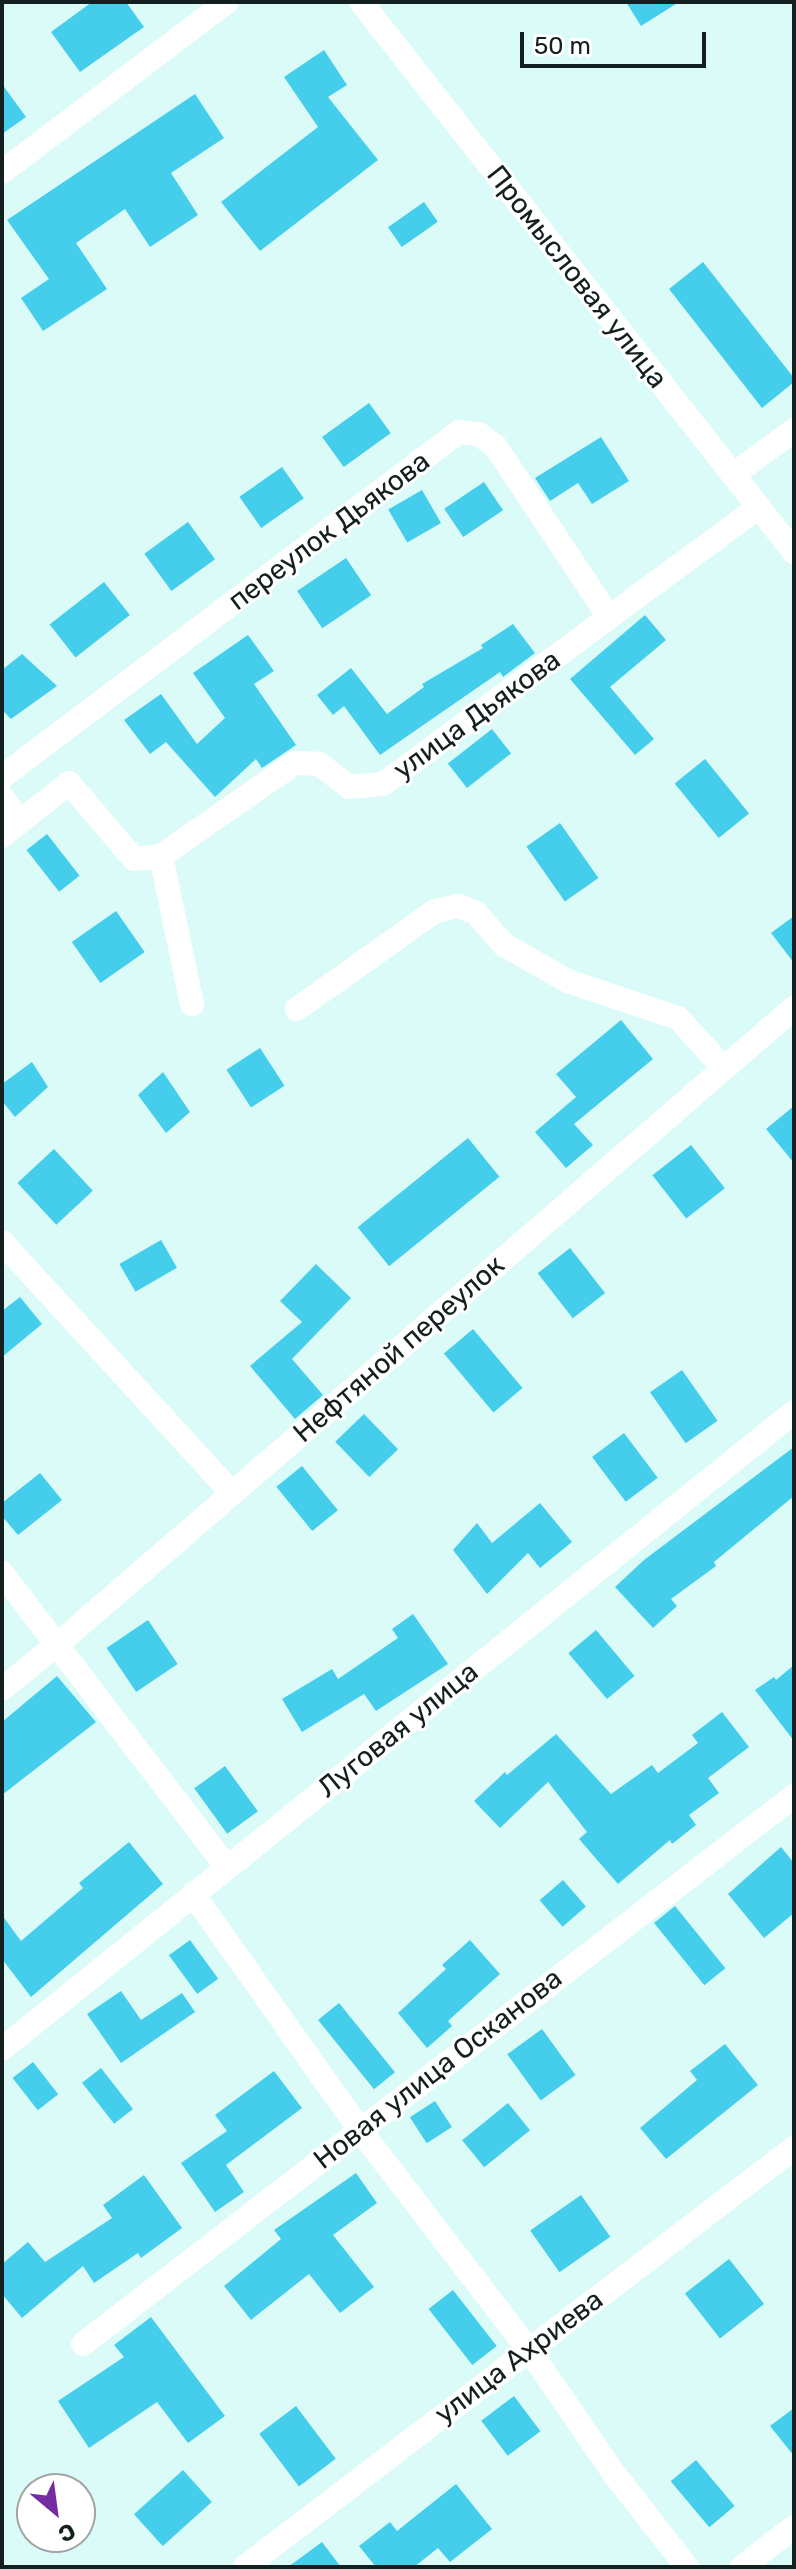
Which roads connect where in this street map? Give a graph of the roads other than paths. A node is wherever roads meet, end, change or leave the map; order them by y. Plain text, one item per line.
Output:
1 (227, 2) edge
2 (361, 2) edge
3 (2, 172) edge
4 (794, 430) edge
5 (733, 475) junction
6 (759, 507) junction
7 (794, 552) edge
8 (609, 617) junction
9 (2, 777) edge
10 (2, 797) edge
11 (11, 828) edge
12 (161, 856) junction
13 (192, 1005) dead end
14 (794, 1008) edge
15 (297, 1009) dead end
16 (724, 1068) junction
17 (2, 1242) edge
18 (794, 1412) edge
19 (232, 1493) junction
20 (2, 1573) edge
21 (58, 1644) junction
22 (2, 1689) edge
23 (794, 1796) edge
24 (227, 1867) junction
25 (193, 1894) junction
26 (2, 2049) edge
27 (360, 2130) junction
28 (794, 2148) edge
29 (83, 2344) dead end
30 (529, 2350) junction
31 (794, 2527) edge
32 (245, 2567) edge
33 (687, 2567) edge
34 (742, 2567) edge

1 - 3 street
2 - 5 street, Промысловая улица
4 - 5 street
5 - 6 street, Промысловая улица
6 - 7 street, Промысловая улица
6 - 8 street, улица Дьякова
8 - 9 street, переулок Дьякова
8 - 12 street, улица Дьякова
10 - 11 street
11 - 12 street
12 - 13 street
14 - 16 street, Нефтяной переулок
15 - 16 street
16 - 19 street, Нефтяной переулок
17 - 19 street
18 - 24 street, Луговая улица
19 - 21 street, Нефтяной переулок
20 - 21 street
21 - 22 street, Нефтяной переулок
21 - 24 street
23 - 27 street, Новая улица Осканова
24 - 25 street, Луговая улица
25 - 26 street, Луговая улица
25 - 27 street
27 - 29 street, Новая улица Осканова
27 - 30 street
28 - 30 street, улица Ахриева
30 - 32 street, улица Ахриева
30 - 33 street
31 - 34 street

